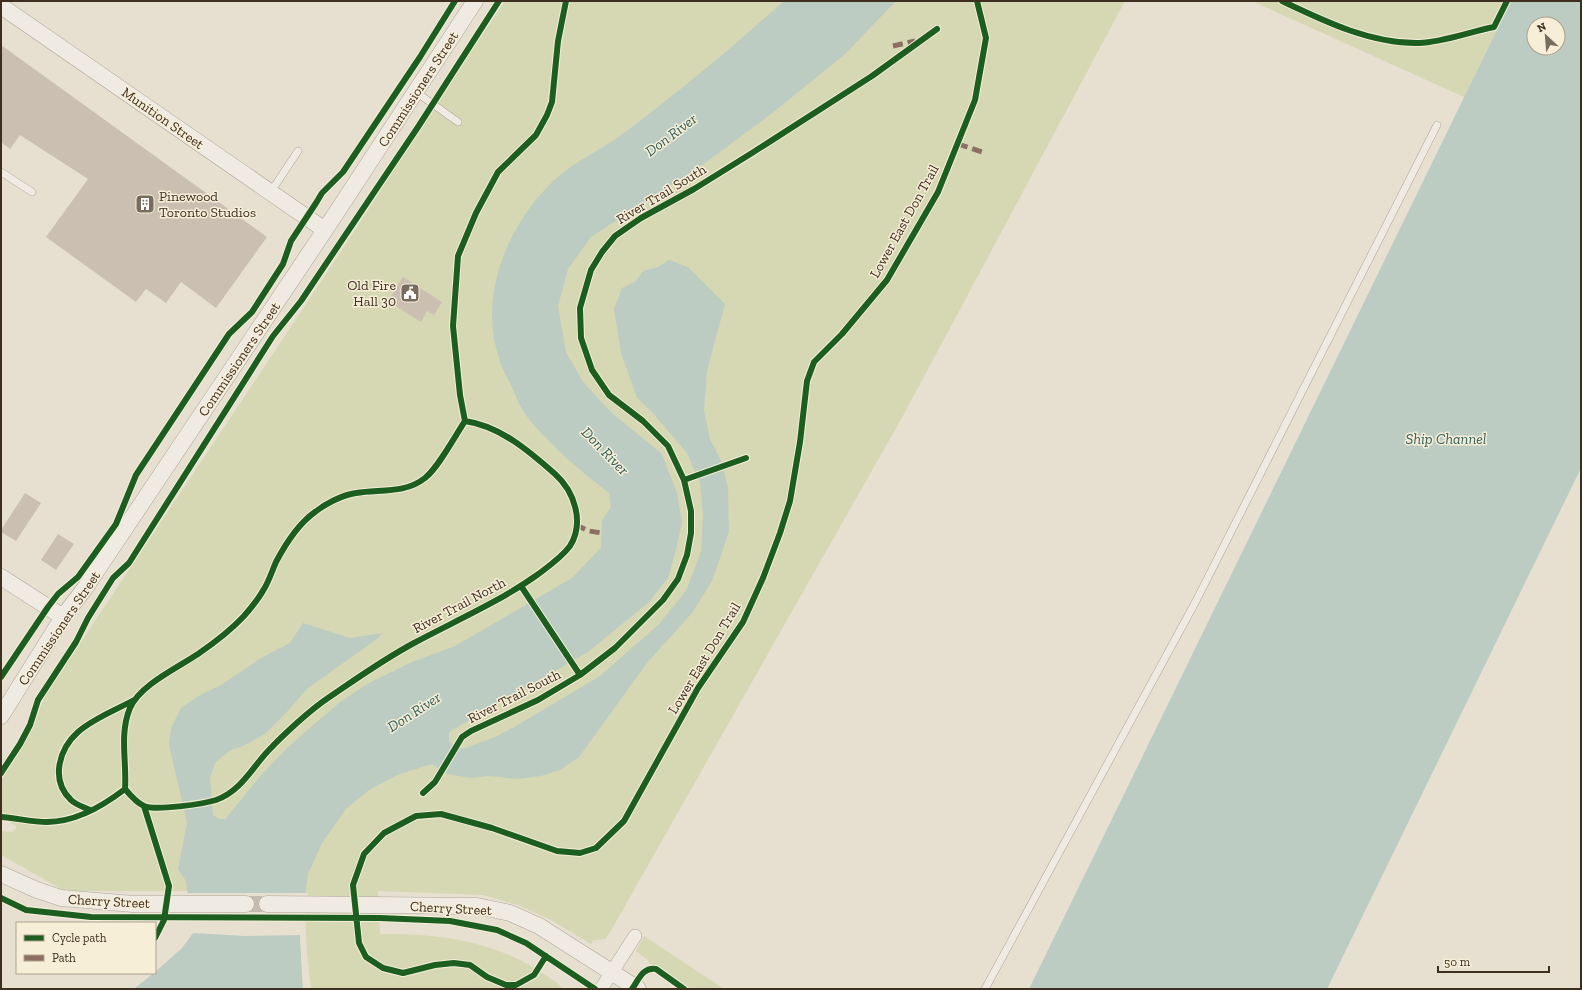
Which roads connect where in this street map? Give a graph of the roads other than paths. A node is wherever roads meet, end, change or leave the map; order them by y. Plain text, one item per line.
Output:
1 (475, 1) edge
2 (1, 6) edge
3 (416, 92) junction
4 (458, 122) dead end
5 (1437, 125) dead end
6 (298, 151) dead end
7 (1, 172) edge
8 (32, 192) dead end
9 (270, 193) junction
10 (325, 230) junction
11 (1, 577) edge
12 (63, 617) junction
13 (1, 716) edge
14 (1, 874) edge
15 (246, 904) tunnel mouth
16 (267, 904) tunnel mouth
17 (635, 936) dead end
18 (611, 972) junction
19 (601, 989) edge
20 (638, 989) edge
21 (985, 989) edge

1 - 3 street, Commissioners Street
2 - 9 street, Munition Street
3 - 4 lane
3 - 10 street, Commissioners Street
5 - 21 lane
6 - 9 lane
7 - 8 lane
9 - 10 street, Munition Street
10 - 12 street, Commissioners Street
11 - 12 street
12 - 13 street, Commissioners Street
14 - 15 street, Cherry Street
16 - 18 street, Cherry Street
17 - 18 street
18 - 19 street
18 - 20 street, Cherry Street

